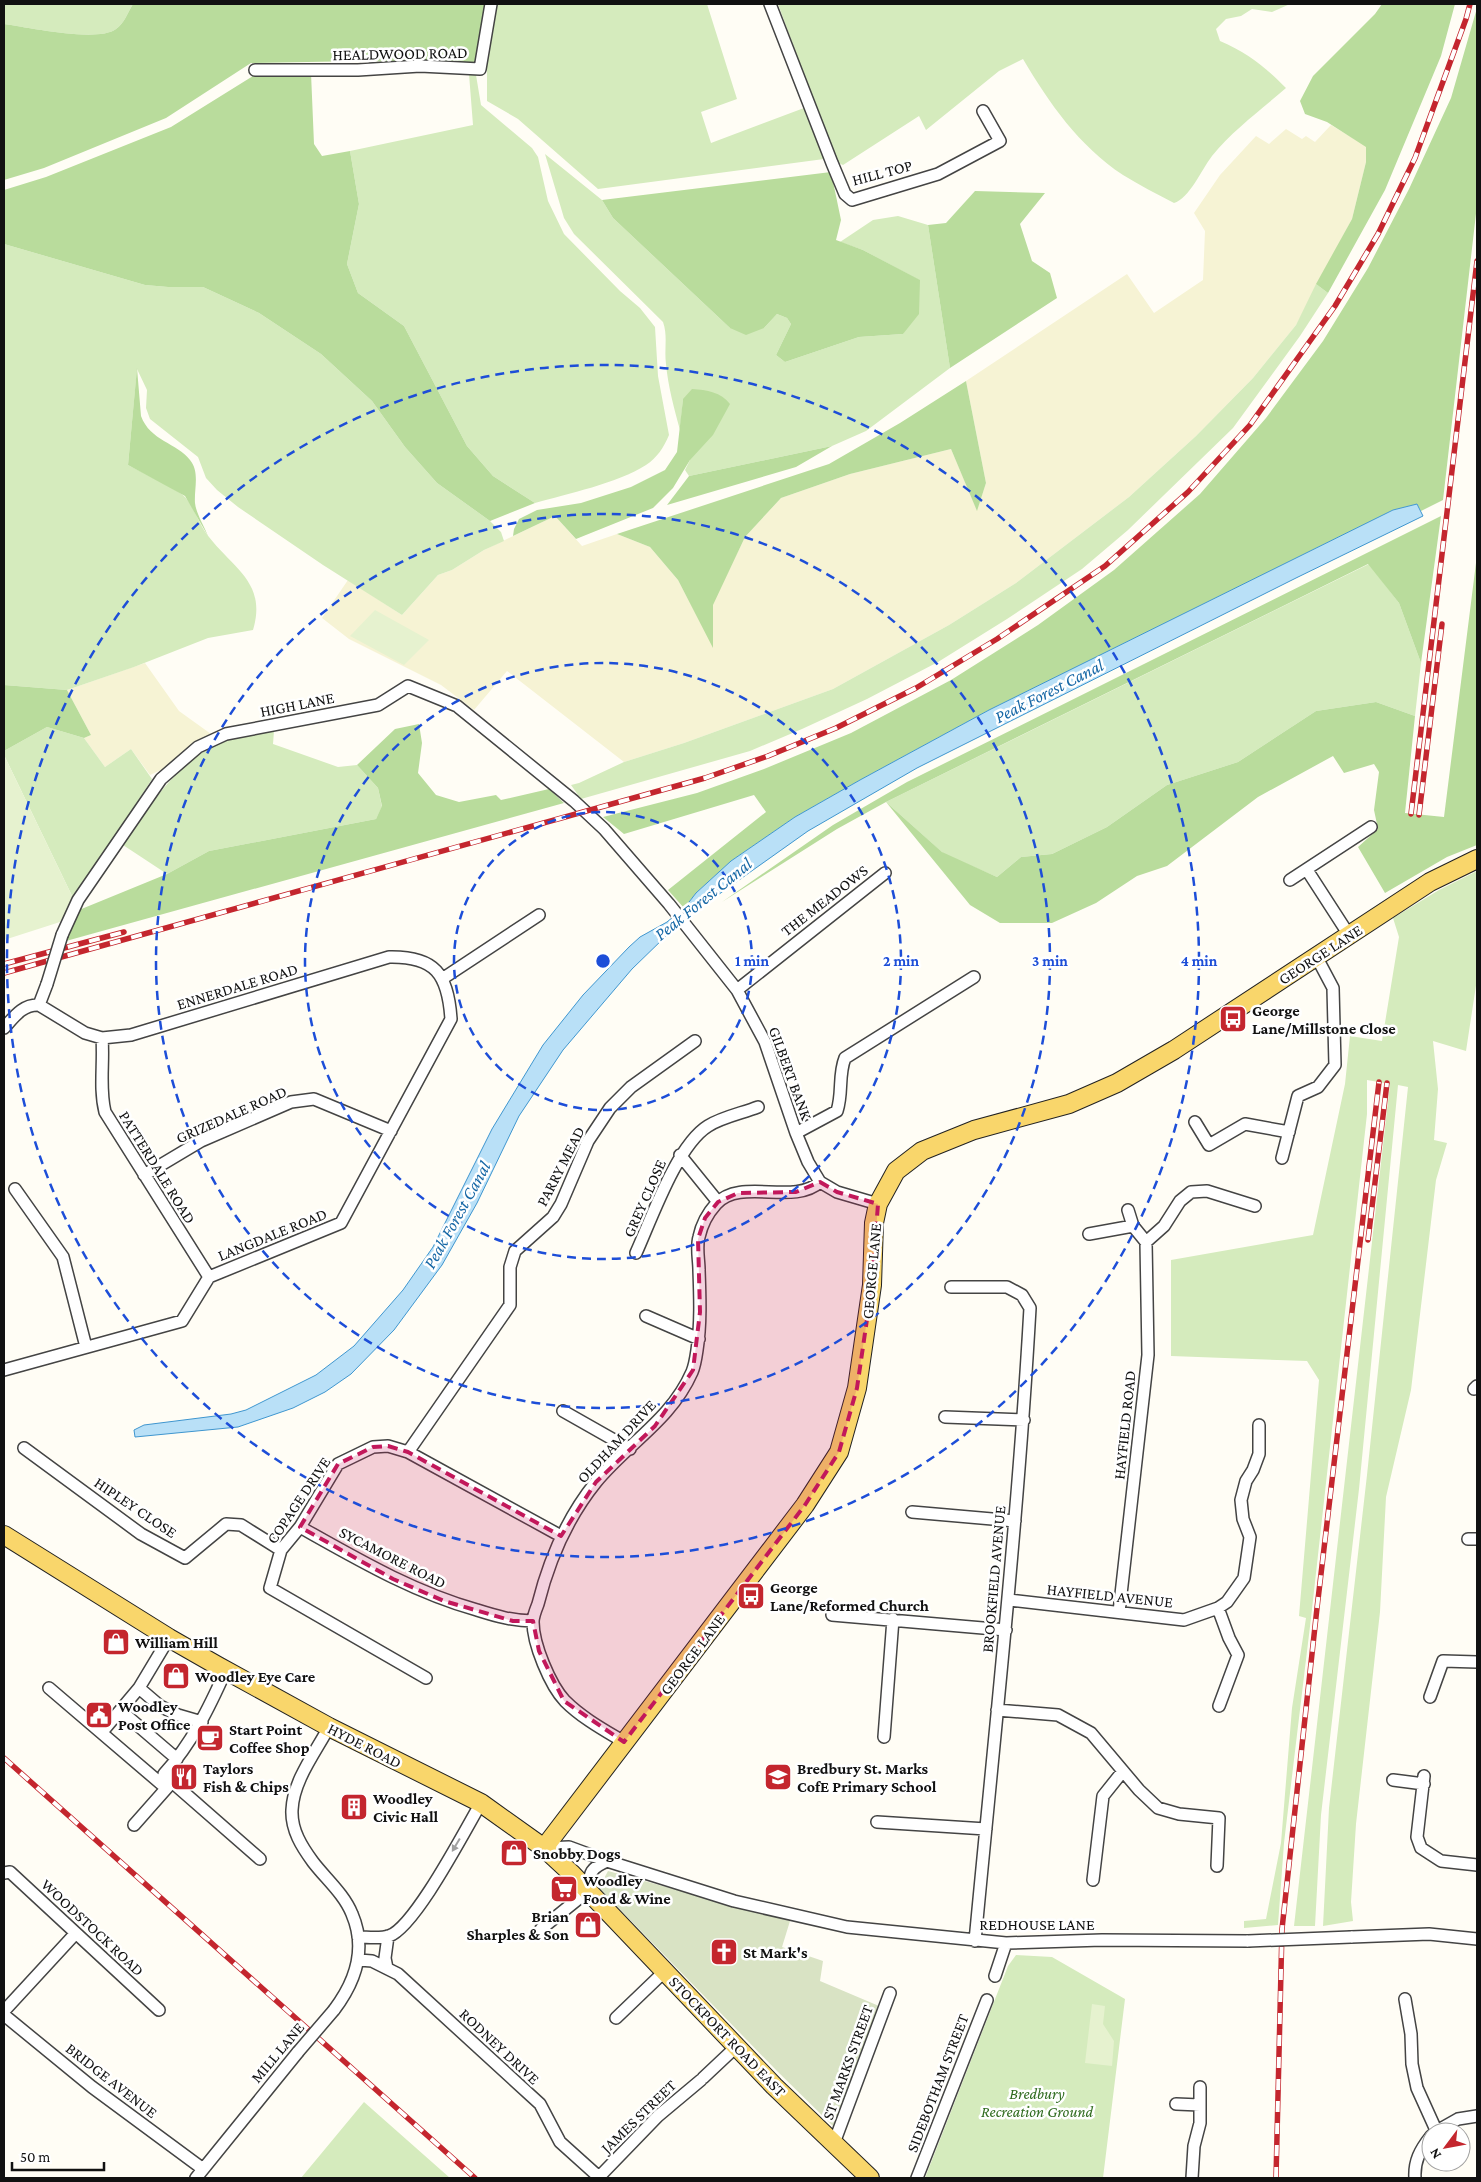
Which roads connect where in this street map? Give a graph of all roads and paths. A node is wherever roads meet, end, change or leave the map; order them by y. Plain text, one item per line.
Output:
1 (491, 4) edge
2 (770, 4) edge
3 (255, 70) dead end
4 (983, 111) dead end
5 (1371, 827) dead end
6 (1477, 859) edge
7 (1307, 870) junction
8 (885, 873) dead end
9 (1290, 880) dead end
10 (669, 904) joint
11 (539, 915) dead end
12 (1349, 935) junction
13 (1316, 956) junction
14 (974, 977) dead end
15 (442, 979) junction
16 (737, 990) junction
17 (39, 1005) junction
18 (4, 1028) edge
19 (102, 1038) junction
20 (695, 1041) dead end
21 (758, 1107) dead end
22 (1195, 1122) dead end
23 (391, 1131) junction
24 (1289, 1132) junction
25 (796, 1133) junction
26 (680, 1155) junction
27 (1282, 1158) dead end
28 (144, 1175) junction
29 (820, 1182) junction
30 (15, 1189) dead end
31 (718, 1202) junction
32 (878, 1204) junction
33 (1255, 1206) dead end
34 (1128, 1210) dead end
35 (1133, 1226) junction
36 (1089, 1234) dead end
37 (1146, 1242) junction
38 (636, 1253) dead end
39 (209, 1277) junction
40 (952, 1287) dead end
41 (646, 1316) dead end
42 (699, 1339) junction
43 (86, 1347) junction
44 (4, 1370) edge
45 (563, 1411) dead end
46 (945, 1417) dead end
47 (1024, 1420) junction
48 (1259, 1426) dead end
49 (24, 1448) dead end
50 (630, 1449) junction
51 (408, 1452) junction
52 (912, 1512) dead end
53 (1015, 1521) junction
54 (300, 1527) junction
55 (4, 1535) edge
56 (561, 1536) junction
57 (281, 1550) junction
58 (1009, 1600) junction
59 (1218, 1608) junction
60 (1119, 1612) junction
61 (832, 1615) dead end
62 (893, 1619) junction
63 (533, 1621) junction
64 (1006, 1630) junction
65 (169, 1638) junction
66 (1477, 1662) edge
67 (226, 1670) junction
68 (426, 1678) dead end
69 (49, 1688) dead end
70 (139, 1688) junction
71 (1430, 1697) dead end
72 (1219, 1706) dead end
73 (121, 1710) junction
74 (996, 1710) junction
75 (202, 1722) junction
76 (329, 1727) junction
77 (102, 1732) junction
78 (884, 1737) dead end
79 (624, 1742) junction
80 (177, 1760) junction
81 (1123, 1771) junction
82 (1393, 1780) dead end
83 (169, 1785) junction
84 (481, 1803) junction
85 (877, 1822) dead end
86 (134, 1826) dead end
87 (986, 1829) junction
88 (544, 1848) junction
89 (260, 1859) dead end
90 (607, 1862) junction
91 (1477, 1865) edge
92 (1217, 1866) dead end
93 (4, 1873) edge
94 (1093, 1880) dead end
95 (588, 1891) junction
96 (541, 1928) dead end
97 (75, 1934) junction
98 (388, 1936) junction
99 (358, 1937) junction
100 (1477, 1939) edge
101 (976, 1941) junction
102 (1006, 1943) junction
103 (359, 1960) junction
104 (387, 1968) junction
105 (665, 1971) junction
106 (995, 1976) dead end
107 (890, 1993) dead end
108 (1405, 1999) dead end
109 (987, 2000) dead end
110 (159, 2010) dead end
111 (4, 2011) edge
112 (4, 2015) edge
113 (616, 2018) dead end
114 (737, 2046) junction
115 (1200, 2087) dead end
116 (1176, 2104) dead end
117 (1200, 2106) junction
118 (1477, 2116) edge
119 (1430, 2122) edge
120 (1453, 2122) edge
121 (834, 2143) junction
122 (1421, 2150) edge
123 (200, 2174) edge
124 (599, 2178) edge
125 (870, 2178) edge
126 (917, 2178) edge
127 (1192, 2178) edge
128 (1414, 2178) edge

1 - 3 street, HEALDWOOD ROAD
2 - 4 street, HILL TOP
5 - 7 street
6 - 12 main road, GEORGE LANE
7 - 9 street
7 - 12 street
8 - 16 street, THE MEADOWS
10 - 16 street, GILBERT BANK
10 - 17 street, HIGH LANE, bridge
11 - 15 street
12 - 13 main road, GEORGE LANE
13 - 24 street
13 - 32 main road, GEORGE LANE
14 - 25 street
15 - 19 street, ENNERDALE ROAD
15 - 23 street, LANGDALE ROAD
16 - 25 street, GILBERT BANK
17 - 18 street
17 - 19 street, ENNERDALE ROAD
19 - 28 street, PATTERDALE ROAD
20 - 51 street, PARRY MEAD
21 - 26 street, GREY CLOSE
22 - 24 street
23 - 28 street, GRIZEDALE ROAD
23 - 39 street, LANGDALE ROAD
24 - 27 street
25 - 29 street, GILBERT BANK
26 - 31 street, GREY CLOSE
26 - 38 street, GREY CLOSE
28 - 39 street, PATTERDALE ROAD
29 - 31 street
29 - 32 street
30 - 43 street
31 - 42 street, OLDHAM DRIVE
32 - 79 main road, GEORGE LANE
33 - 37 street
34 - 35 street
35 - 36 street
35 - 37 street
37 - 60 street, HAYFIELD ROAD
39 - 43 street, LANGDALE ROAD
40 - 47 street, BROOKFIELD AVENUE
41 - 42 street
42 - 50 street, OLDHAM DRIVE
43 - 44 street, LANGDALE ROAD
45 - 50 street
46 - 47 street
47 - 53 street, BROOKFIELD AVENUE
48 - 59 street, HAYFIELD AVENUE
49 - 57 street, HIPLEY CLOSE
50 - 56 street, OLDHAM DRIVE
51 - 54 street, COPAGE DRIVE
51 - 56 street, COPAGE DRIVE
52 - 53 street
53 - 58 street, BROOKFIELD AVENUE
54 - 57 street, COPAGE DRIVE
54 - 63 street, SYCAMORE ROAD
55 - 65 main road, HYDE ROAD
56 - 63 street, OLDHAM DRIVE
57 - 68 street, COPAGE DRIVE
58 - 60 street, HAYFIELD AVENUE
58 - 64 street, BROOKFIELD AVENUE
59 - 60 street, HAYFIELD AVENUE
59 - 72 street
61 - 62 street
62 - 64 street
62 - 78 street
63 - 79 street, OLDHAM DRIVE
64 - 74 street, BROOKFIELD AVENUE
65 - 67 main road, HYDE ROAD
65 - 70 street
66 - 71 street
67 - 75 street
67 - 76 main road, HYDE ROAD
69 - 77 street
70 - 73 street
70 - 75 street
73 - 77 street
73 - 80 street
74 - 81 street
74 - 87 street, BROOKFIELD AVENUE
75 - 80 street
76 - 84 main road, HYDE ROAD
76 - 99 street, MILL LANE
77 - 83 street
79 - 88 main road, GEORGE LANE
80 - 83 street
81 - 92 street
81 - 94 street
82 - 91 street
83 - 86 street
83 - 89 street
84 - 88 main road, HYDE ROAD
84 -> 98 street
85 - 87 street
87 - 101 street, BROOKFIELD AVENUE
88 - 90 street, REDHOUSE LANE
88 - 95 main road, HYDE ROAD
90 - 95 street
90 - 101 street, REDHOUSE LANE
93 - 97 street, WOODSTOCK ROAD
95 - 96 street
95 - 105 main road, STOCKPORT ROAD EAST
97 - 110 street, WOODSTOCK ROAD
97 - 111 street
98 - 99 street
98 - 104 street
99 - 103 street, MILL LANE
100 - 102 street, REDHOUSE LANE, bridge
101 - 102 street, REDHOUSE LANE
102 - 106 street
103 - 104 street, RODNEY DRIVE
103 - 123 street, MILL LANE, bridge
104 - 124 street, RODNEY DRIVE
105 - 113 street
105 - 114 main road, STOCKPORT ROAD EAST
107 - 121 street, ST MARKS STREET
108 - 119 street
109 - 126 street, SIDEBOTHAM STREET
112 - 123 street, BRIDGE AVENUE
114 - 121 main road, STOCKPORT ROAD EAST
114 - 124 street, JAMES STREET
115 - 117 street
116 - 117 street
117 - 127 street
118 - 120 street
121 - 125 main road, STOCKPORT ROAD EAST
122 - 128 street

